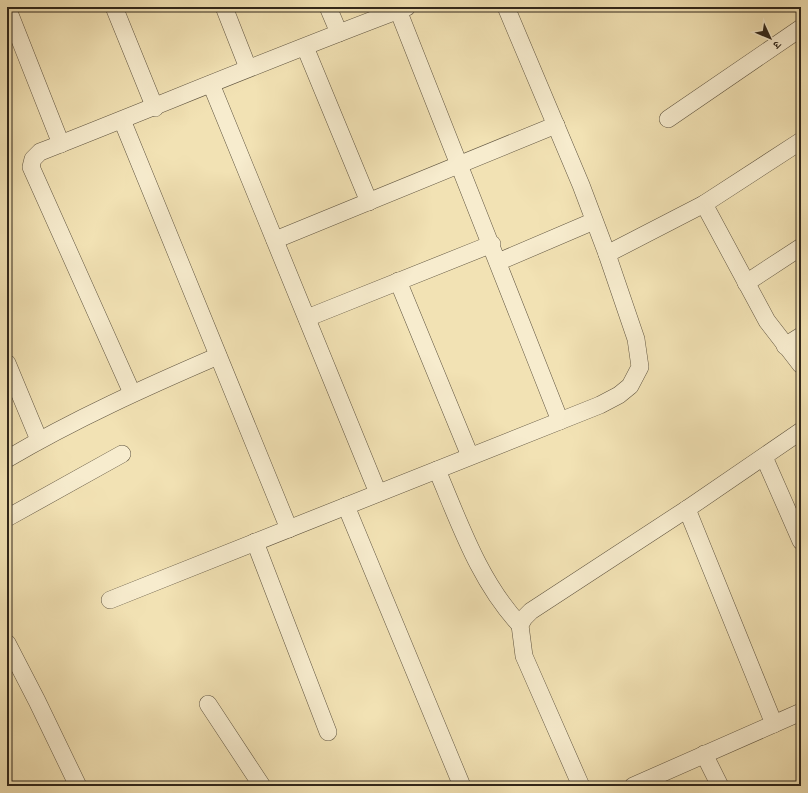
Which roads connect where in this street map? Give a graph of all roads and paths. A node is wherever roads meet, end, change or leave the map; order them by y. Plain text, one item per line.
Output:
1 (7, 7) edge
2 (114, 7) edge
3 (224, 7) edge
4 (328, 7) edge
5 (506, 7) edge
6 (402, 9) edge
7 (801, 28) edge
8 (339, 33) junction
9 (305, 47) junction
10 (248, 68) junction
11 (211, 84) junction
12 (155, 108) junction
13 (122, 120) junction
14 (668, 120) dead end
15 (556, 125) junction
16 (801, 141) edge
17 (61, 144) junction
18 (460, 165) junction
19 (369, 202) junction
20 (704, 204) junction
21 (594, 221) junction
22 (275, 240) junction
23 (492, 244) junction
24 (801, 248) edge
25 (607, 254) junction
26 (498, 262) junction
27 (398, 281) junction
28 (746, 283) junction
29 (307, 318) junction
30 (801, 336) edge
31 (785, 346) junction
32 (218, 356) junction
33 (7, 363) edge
34 (801, 365) edge
35 (132, 393) junction
36 (560, 421) junction
37 (801, 431) edge
38 (39, 440) junction
39 (122, 454) dead end
40 (470, 456) junction
41 (764, 457) junction
42 (7, 459) edge
43 (437, 470) junction
44 (378, 493) junction
45 (346, 506) junction
46 (687, 509) junction
47 (7, 518) edge
48 (288, 529) junction
49 (801, 541) edge
50 (255, 542) junction
51 (110, 600) dead end
52 (520, 625) junction
53 (7, 643) edge
54 (208, 704) dead end
55 (801, 712) edge
56 (774, 724) junction
57 (328, 732) dead end
58 (704, 754) junction
59 (78, 786) edge
60 (262, 786) edge
61 (462, 786) edge
62 (581, 786) edge
63 (632, 786) edge
64 (720, 786) edge

1 - 17 street
2 - 12 street
3 - 10 street
4 - 8 street
5 - 15 street
6 - 8 street
6 - 18 street
7 - 14 street
8 - 9 street
9 - 10 street
9 - 19 street
10 - 11 street
11 - 12 street
11 - 22 street
12 - 13 street
13 - 17 street
13 - 32 street
15 - 18 street
15 - 21 street
16 - 20 street
17 - 35 street
18 - 19 street
18 - 23 street
19 - 22 street
20 - 25 street
20 - 28 street
21 - 25 street
21 - 26 street
22 - 29 street
23 - 26 street
23 - 27 street
24 - 28 street
25 - 36 street
26 - 36 street
27 - 29 street
27 - 40 street
28 - 31 street
29 - 44 street
30 - 31 street
31 - 34 street
32 - 35 street
32 - 48 street
33 - 38 street
35 - 38 street
36 - 40 street
37 - 41 street
38 - 42 street
39 - 47 street
40 - 43 street
41 - 46 street
41 - 49 street
43 - 44 street
43 - 52 street
44 - 45 street
45 - 48 street
45 - 61 street
46 - 52 street
46 - 56 street
48 - 50 street
50 - 51 street
50 - 57 street
52 - 62 street
53 - 59 street
54 - 60 street
55 - 56 street
56 - 58 street
58 - 63 street
58 - 64 street

